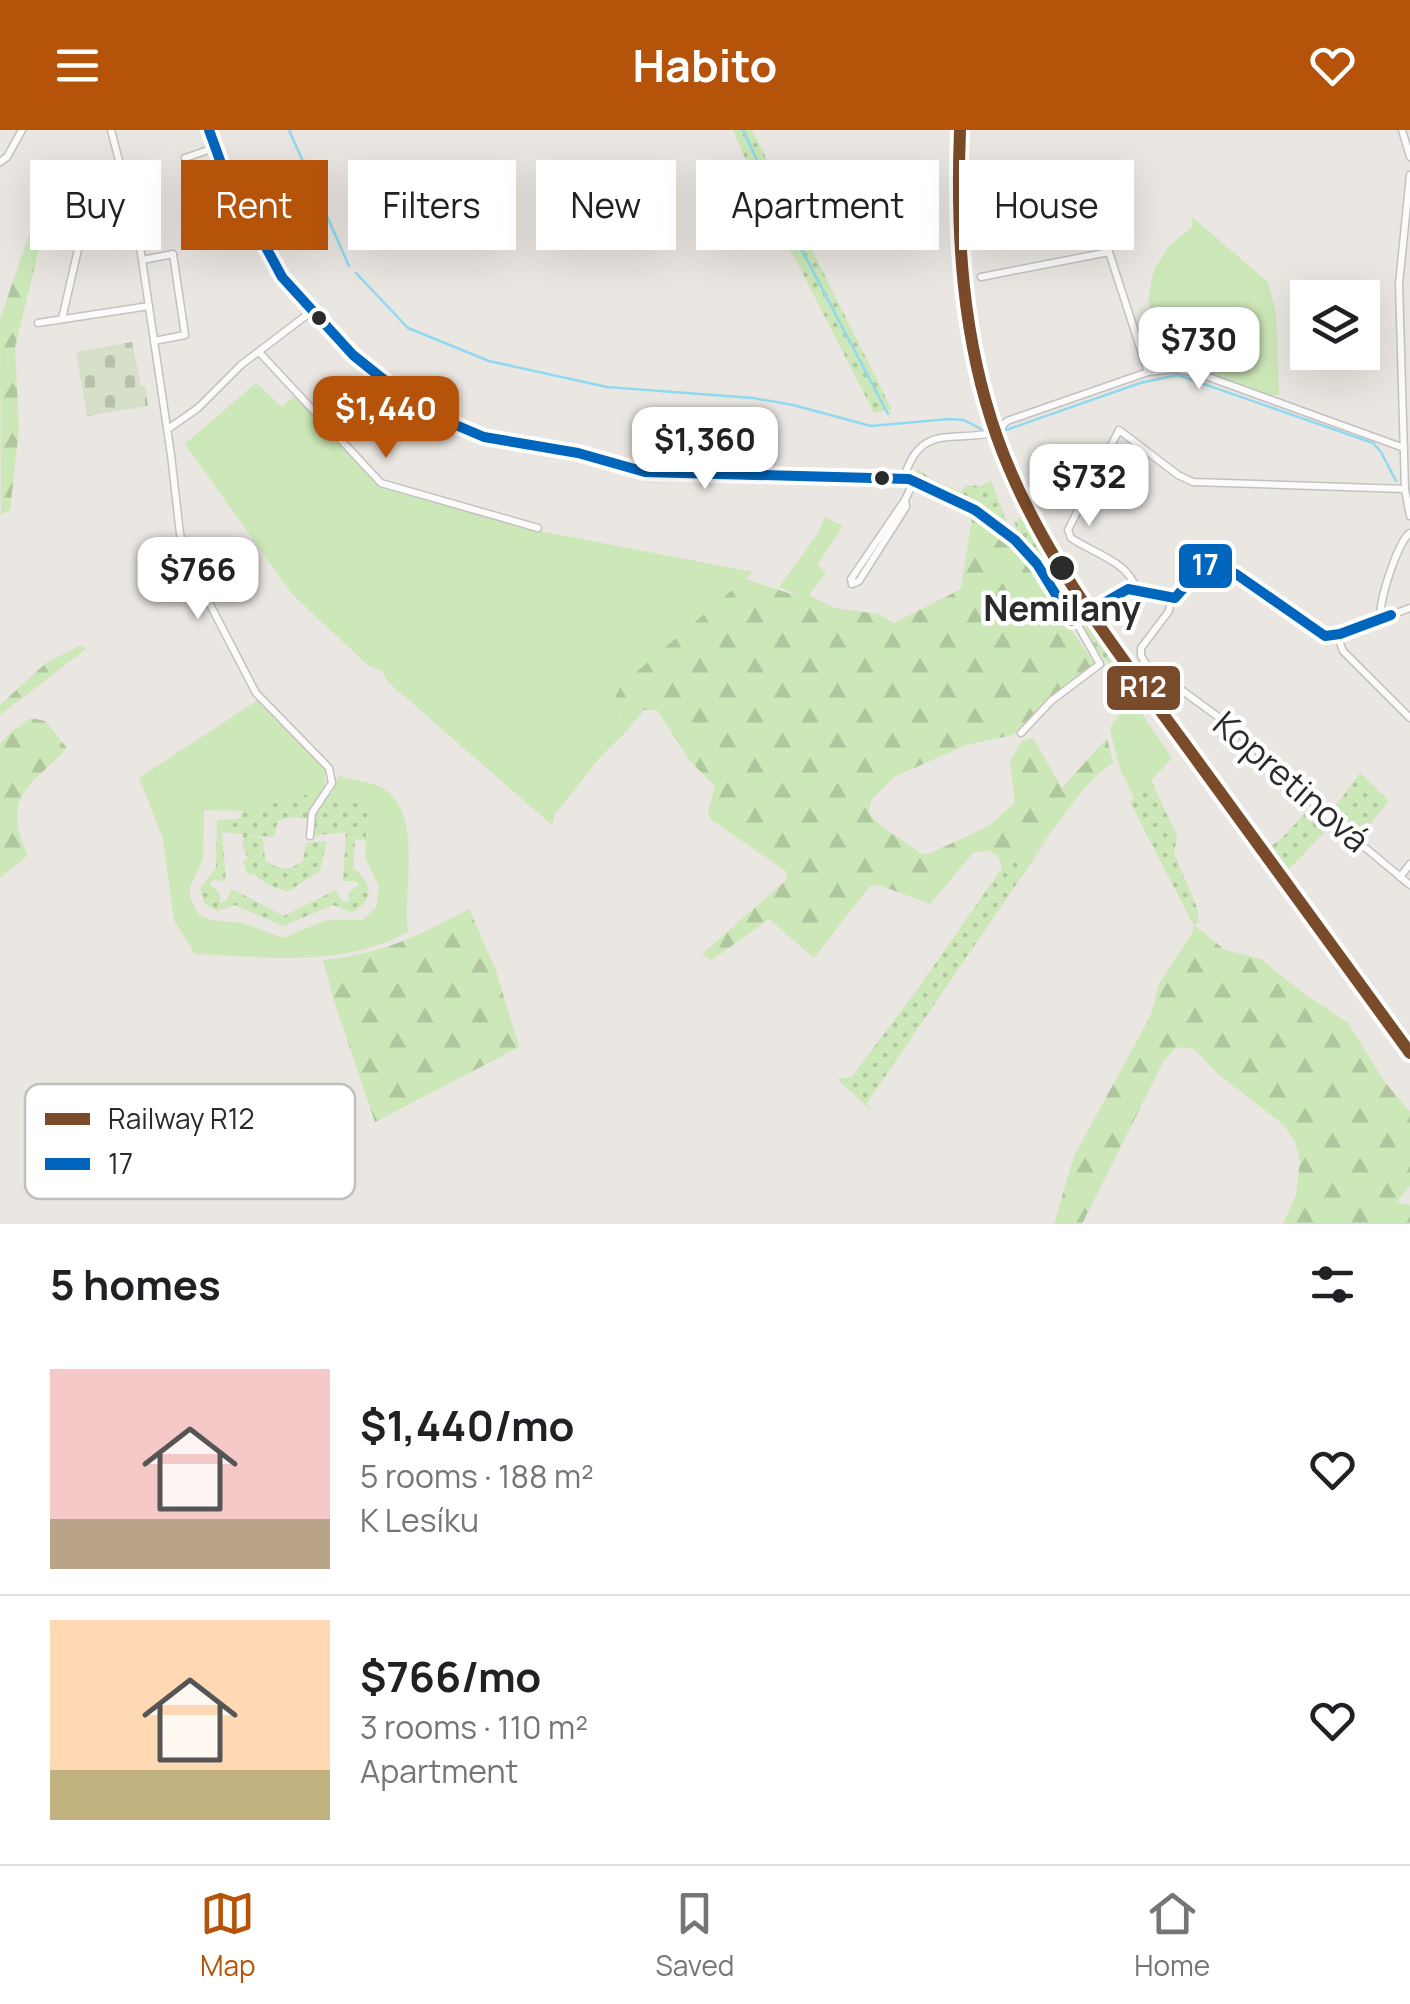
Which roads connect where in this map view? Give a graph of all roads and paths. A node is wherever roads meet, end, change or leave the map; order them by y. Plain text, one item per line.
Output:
1 (22, 130) edge
2 (111, 130) edge
3 (209, 130) edge
4 (1402, 130) edge
5 (214, 148) junction
6 (1410, 156) edge
7 (120, 160) edge
8 (186, 160) edge
9 (0, 162) edge
10 (1410, 176) edge
11 (78, 250) edge
12 (140, 250) edge
13 (142, 260) junction
14 (981, 277) dead end
15 (149, 306) junction
16 (312, 311) junction
17 (62, 319) junction
18 (38, 323) dead end
19 (154, 341) junction
20 (258, 352) junction
21 (1148, 372) junction
22 (168, 429) junction
23 (1404, 448) junction
24 (904, 478) junction
25 (914, 481) junction
26 (1405, 490) junction
27 (904, 500) junction
28 (1410, 516) edge
29 (538, 528) dead end
30 (1410, 533) edge
31 (1136, 589) junction
32 (1171, 599) junction
33 (1410, 608) edge
34 (1381, 618) junction
35 (1080, 620) junction
36 (1337, 635) junction
37 (1410, 718) edge
38 (1021, 733) dead end
39 (310, 836) dead end
40 (1410, 864) edge
41 (1400, 877) junction
42 (1410, 885) edge

1 - 9 street
2 - 7 street
3 - 5 street
4 - 6 street
5 - 8 street
5 - 16 street
10 - 23 street
11 - 17 street
12 - 13 street
13 - 15 street
13 - 19 street
14 - 21 street
15 - 17 street
15 - 19 street
16 - 20 street
16 - 24 street
17 - 18 street
19 - 22 street
20 - 22 street
20 - 29 street
21 - 23 street
21 - 24 street
22 - 39 street
23 - 26 street
24 - 25 street
25 - 27 street
25 - 35 street
26 - 28 street
26 - 31 street
27 - 27 street
30 - 34 street
31 - 32 street
31 - 35 street
32 - 36 street, Kopretinová
32 - 41 street, Kopretinová
33 - 34 street
34 - 36 street
35 - 38 street
36 - 37 street
40 - 41 street, Kopretinová
41 - 42 street, Kopretinová

